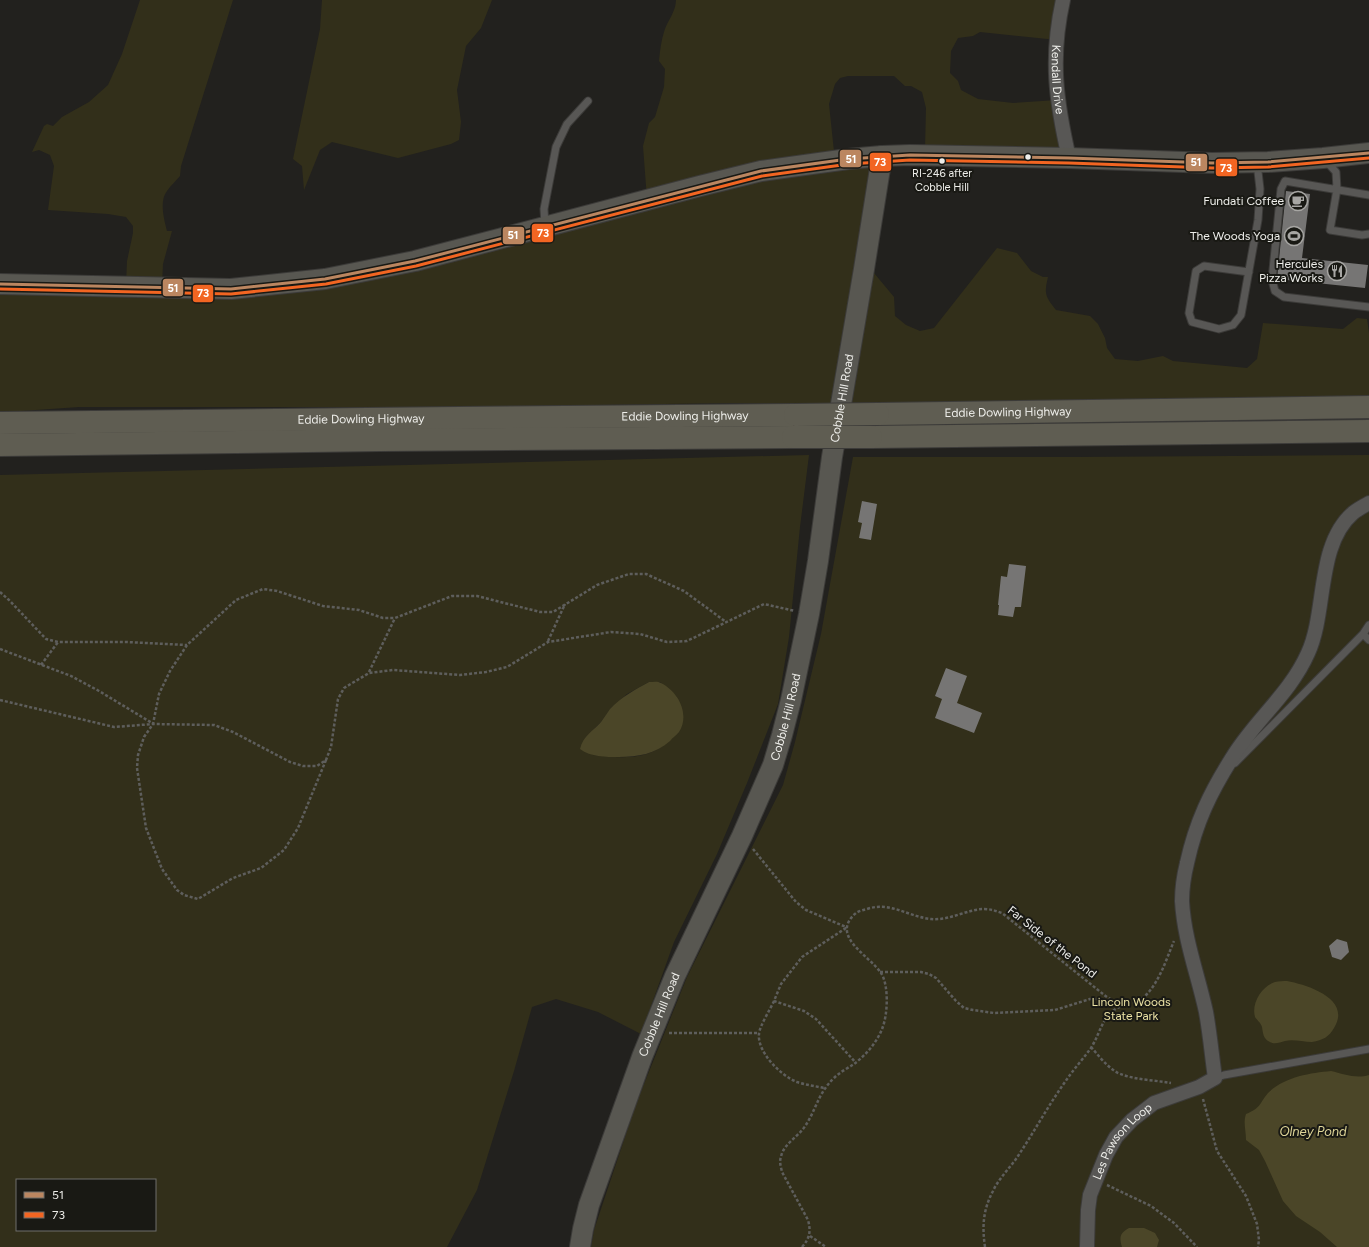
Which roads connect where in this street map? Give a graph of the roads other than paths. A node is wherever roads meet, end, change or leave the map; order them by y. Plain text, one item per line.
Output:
1 (1063, 0) edge
2 (588, 101) dead end
3 (1369, 152) edge
4 (882, 156) junction
5 (1069, 158) junction
6 (1323, 158) junction
7 (1257, 162) junction
8 (1337, 189) junction
9 (1369, 195) edge
10 (545, 227) junction
11 (1369, 234) edge
12 (1249, 272) junction
13 (0, 284) edge
14 (1369, 307) edge
15 (1369, 407) edge
16 (0, 423) edge
17 (1369, 431) edge
18 (0, 445) edge
19 (1369, 503) edge
20 (1369, 625) edge
21 (1363, 634) junction
22 (1369, 640) edge
23 (1218, 781) junction
24 (1369, 1049) edge
25 (1215, 1078) junction
26 (580, 1247) edge
27 (1087, 1247) edge

1 - 5 street, Kendall Drive
2 - 10 lane
3 - 6 main road
4 - 5 main road
4 - 10 main road
4 - 26 main road, Cobble Hill Road
5 - 7 main road
6 - 7 main road
6 - 8 lane
7 - 12 lane
8 - 9 lane
8 - 11 lane
8 - 14 lane
10 - 13 main road
12 - 12 lane
15 - 16 highway, Eddie Dowling Highway, bridge
17 - 18 highway, Eddie Dowling Highway, bridge
19 - 23 street
20 - 21 lane
21 - 22 lane
21 - 23 lane
23 - 25 street
24 - 25 lane
25 - 27 street, Les Pawson Loop

